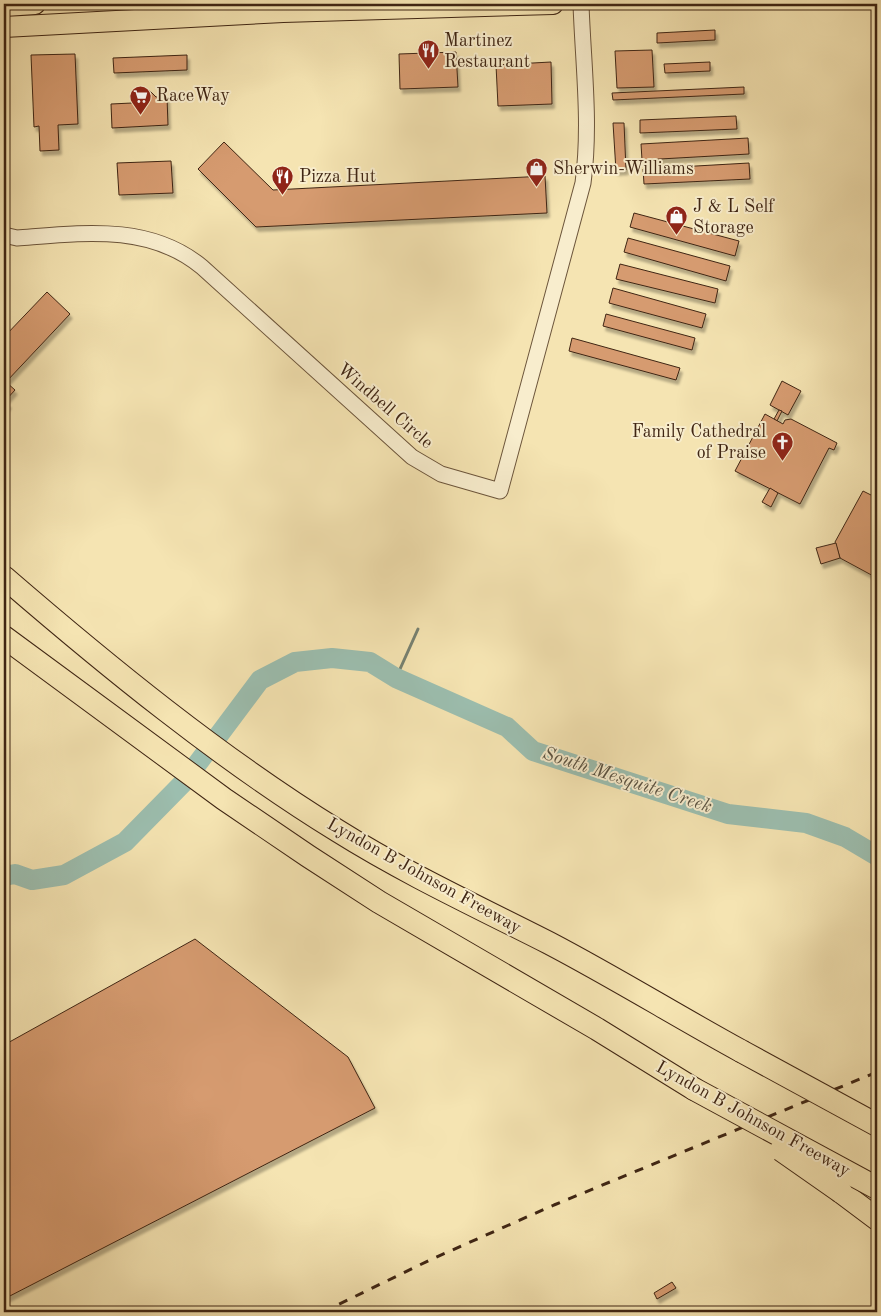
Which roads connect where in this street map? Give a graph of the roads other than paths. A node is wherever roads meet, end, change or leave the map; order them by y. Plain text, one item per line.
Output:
1 (35, 4) edge
2 (553, 4) edge
3 (581, 4) edge
4 (4, 6) edge
5 (310, 8) edge
6 (4, 27) edge
7 (4, 235) edge
8 (4, 576) edge
9 (4, 637) edge
10 (749, 1050) junction
11 (694, 1090) junction
12 (877, 1109) edge
13 (877, 1125) edge
14 (877, 1188) edge
15 (877, 1219) edge

1 - 4 main road
2 - 5 main road
3 - 7 street, Windbell Circle
5 - 6 main road
8 - 10 highway, Lyndon B Johnson Freeway
9 - 11 highway, Lyndon B Johnson Freeway
10 - 12 highway
10 - 13 highway, bridge
11 - 14 highway, Lyndon B Johnson Freeway, bridge
11 - 15 highway, bridge

